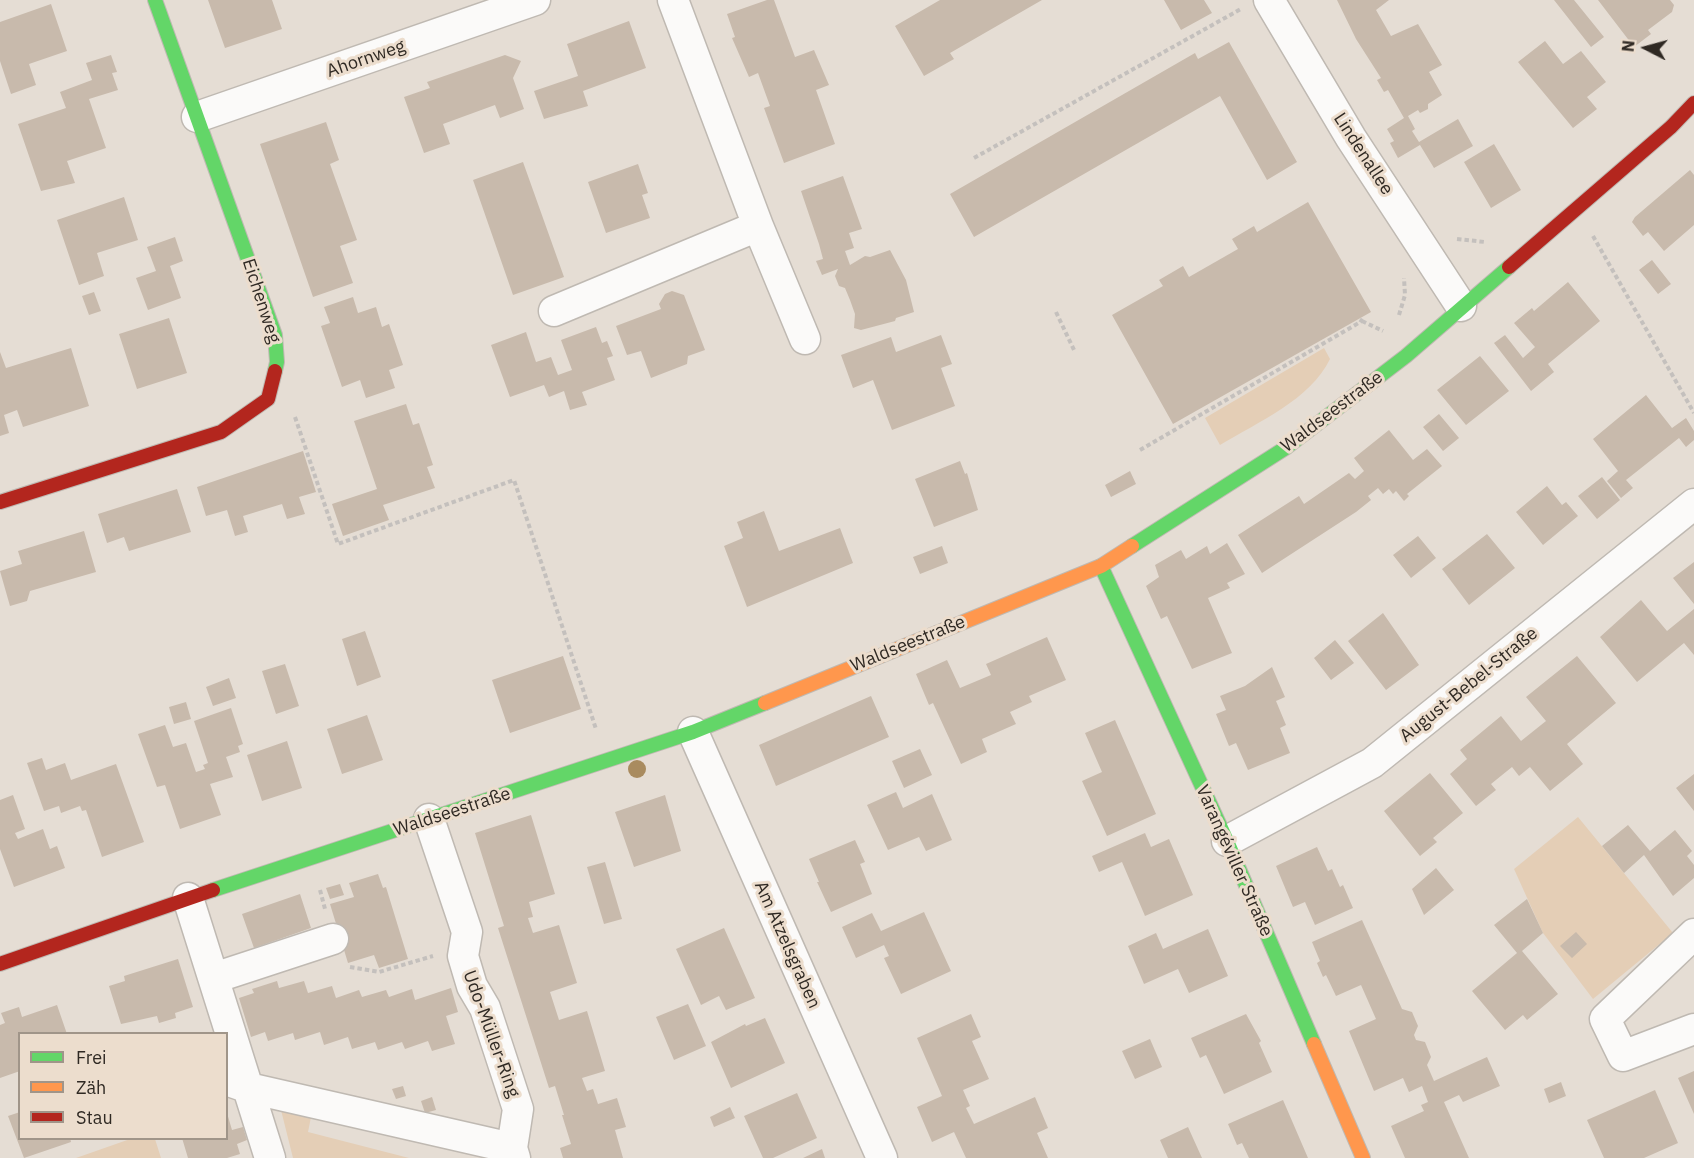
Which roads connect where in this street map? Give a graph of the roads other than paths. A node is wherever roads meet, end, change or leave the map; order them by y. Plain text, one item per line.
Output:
1 (155, 0) edge
2 (535, 0) edge
3 (673, 0) edge
4 (1258, 3) edge
5 (1694, 103) edge
6 (196, 117) junction
7 (758, 226) junction
8 (1461, 306) junction
9 (554, 311) dead end
10 (806, 339) dead end
11 (0, 502) edge
12 (1694, 504) edge
13 (1101, 566) junction
14 (693, 732) junction
15 (429, 819) junction
16 (1227, 841) junction
17 (188, 898) junction
18 (1694, 934) edge
19 (333, 939) dead end
20 (0, 964) edge
21 (214, 978) junction
22 (1694, 1029) edge
23 (226, 1032) edge
24 (228, 1040) edge
25 (238, 1084) edge
26 (514, 1153) edge
27 (270, 1158) edge
28 (882, 1158) edge
29 (1363, 1158) edge

1 - 6 street, Eichenweg
2 - 6 street, Ahornweg
3 - 7 street
4 - 8 street, Lindenallee
5 - 8 street, Waldseestraße
6 - 11 street, Eichenweg
7 - 9 street
7 - 10 street
8 - 13 street, Waldseestraße
12 - 16 street, August-Bebel-Straße
13 - 14 street, Waldseestraße
13 - 16 street, Varangéviller Straße
14 - 15 street, Waldseestraße
14 - 28 street, Am Atzelsgraben
15 - 17 street, Waldseestraße
15 - 26 street, Udo-Müller-Ring
16 - 29 street, Varangéviller Straße
17 - 20 street, Waldseestraße
17 - 21 street
18 - 22 street
19 - 21 street
21 - 23 street
24 - 25 street
25 - 26 street, Udo-Müller-Ring
25 - 27 street

